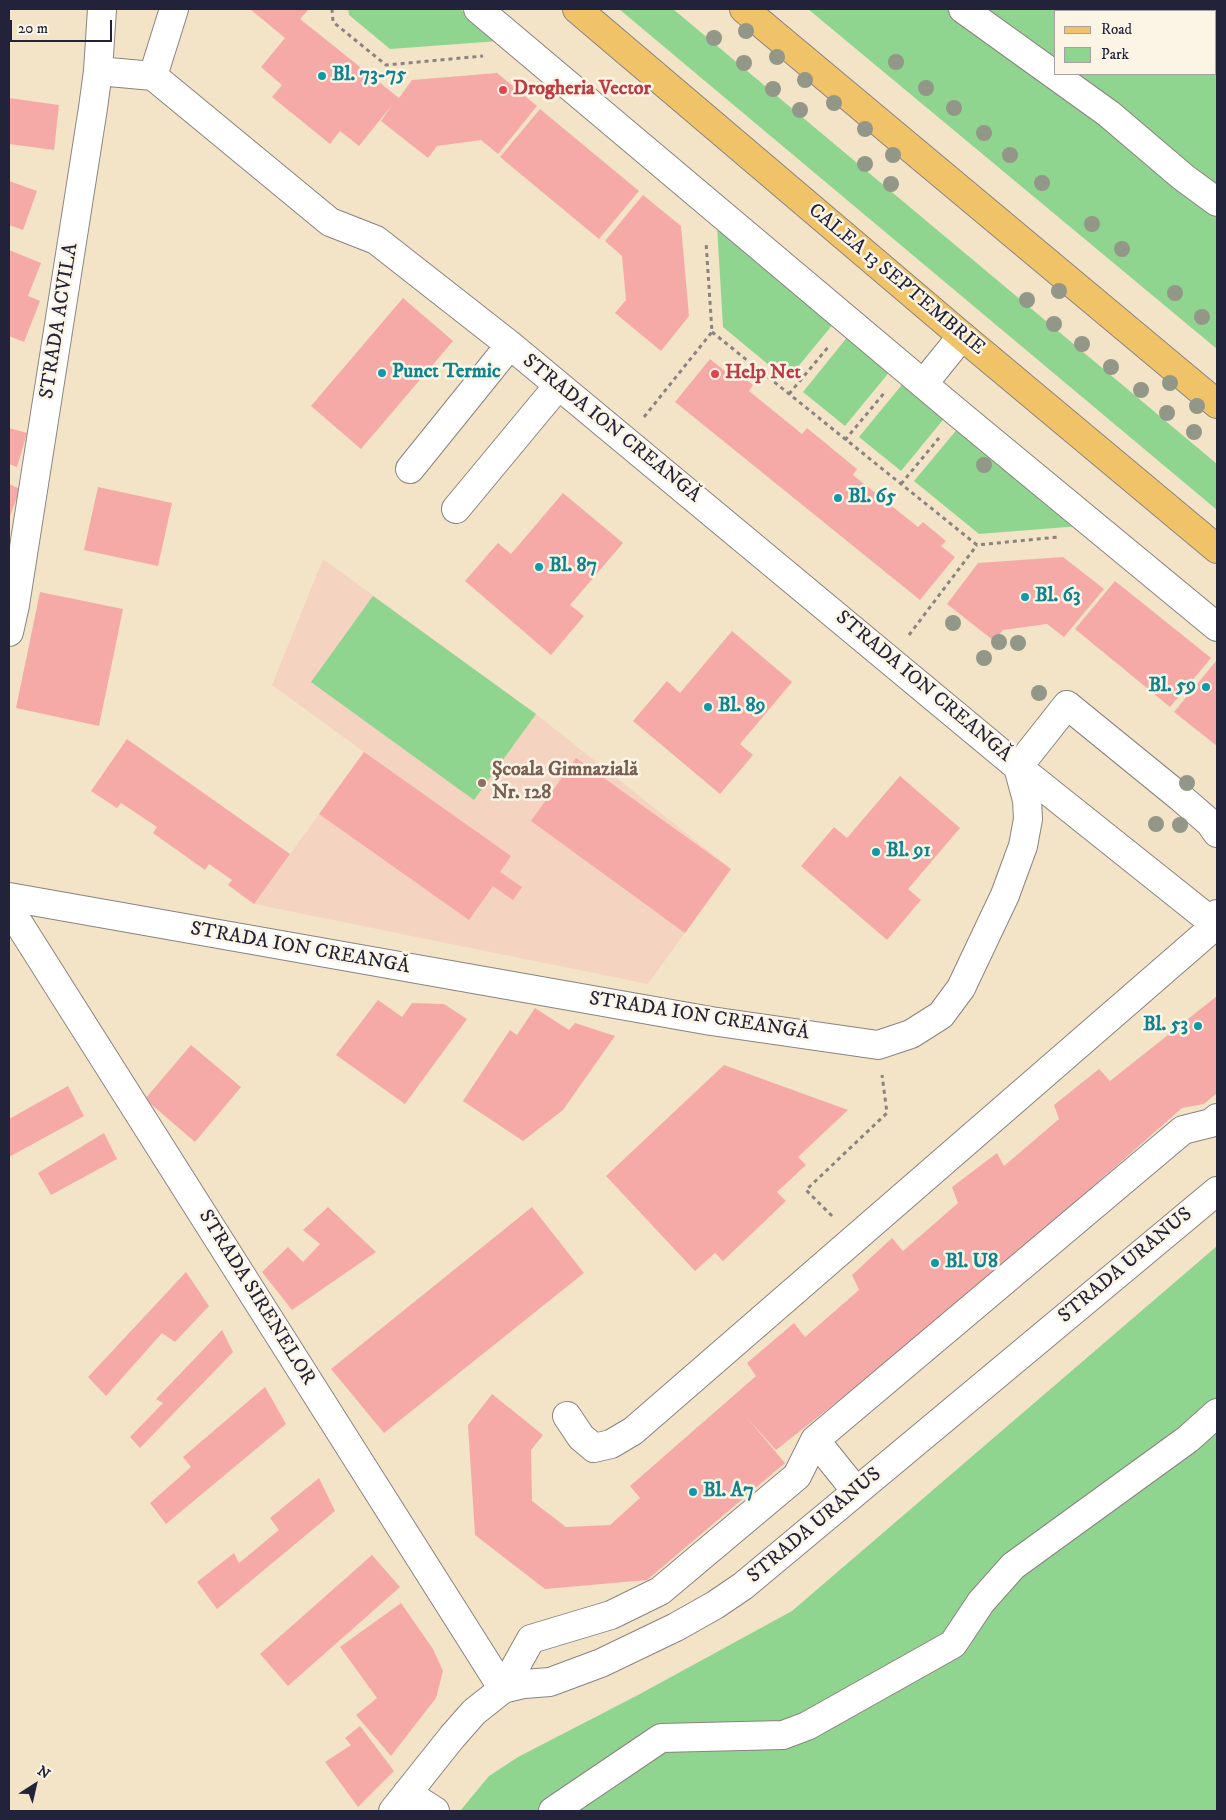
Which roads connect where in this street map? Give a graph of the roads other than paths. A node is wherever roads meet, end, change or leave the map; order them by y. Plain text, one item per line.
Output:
1 (102, 9) edge
2 (174, 9) edge
3 (478, 9) edge
4 (576, 9) edge
5 (744, 9) edge
6 (963, 9) edge
7 (98, 71) junction
8 (1054, 74) edge
9 (1055, 75) edge
10 (153, 76) junction
11 (1217, 202) edge
12 (962, 336) junction
13 (510, 345) junction
14 (914, 375) junction
15 (558, 386) junction
16 (1217, 404) edge
17 (410, 469) dead end
18 (456, 509) dead end
19 (1217, 549) edge
20 (1217, 627) edge
21 (9, 632) edge
22 (1018, 767) junction
23 (1217, 833) edge
24 (9, 897) edge
25 (9, 908) edge
26 (1216, 919) edge
27 (1217, 1118) edge
28 (1217, 1191) edge
29 (1217, 1413) edge
30 (567, 1416) dead end
31 (814, 1440) junction
32 (856, 1491) junction
33 (503, 1689) junction
34 (400, 1802) edge
35 (435, 1811) edge
36 (553, 1811) edge

1 - 7 street, STRADA ACVILA
2 - 10 street
3 - 14 street
4 - 12 main road, CALEA 13 SEPTEMBRIE
5 - 16 main road
6 - 8 street
7 - 10 street
7 - 21 street, STRADA ACVILA
9 - 11 street
10 - 13 street, STRADA ION CREANGĂ
12 - 14 street
12 - 19 main road, CALEA 13 SEPTEMBRIE
13 - 15 street, STRADA ION CREANGĂ
13 - 17 street
14 - 20 street
15 - 18 street
15 - 22 street, STRADA ION CREANGĂ
22 - 23 street
22 - 24 street, STRADA ION CREANGĂ
22 - 26 street
25 - 33 street, STRADA SIRENELOR
26 - 30 street
27 - 31 street
28 - 32 street, STRADA URANUS
29 - 36 street
31 - 32 street
31 - 33 street
32 - 33 street, STRADA URANUS
33 - 34 street, STRADA URANUS
34 - 35 street

